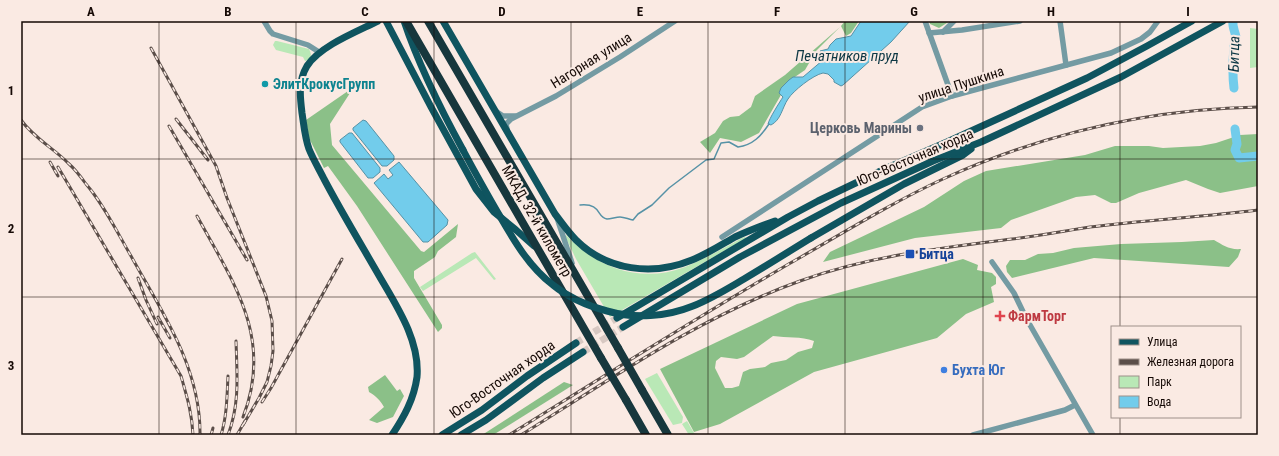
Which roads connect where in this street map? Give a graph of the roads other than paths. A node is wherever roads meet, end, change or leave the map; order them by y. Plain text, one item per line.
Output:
1 (264, 21) edge
2 (378, 21) edge
3 (386, 21) edge
4 (405, 21) edge
5 (428, 21) edge
6 (443, 21) edge
7 (675, 21) edge
8 (924, 21) edge
9 (954, 21) edge
10 (1020, 21) edge
11 (1060, 21) edge
12 (1158, 21) edge
13 (1223, 21) edge
14 (1190, 22) edge
15 (943, 32) junction
16 (929, 33) junction
17 (319, 52) junction
18 (1066, 65) junction
19 (952, 96) junction
20 (496, 111) junction
21 (517, 115) junction
22 (507, 130) junction
23 (981, 142) junction
24 (556, 214) junction
25 (788, 216) junction
26 (722, 237) dead end
27 (543, 256) junction
28 (992, 262) dead end
29 (578, 281) junction
30 (617, 318) tunnel mouth
31 (623, 327) tunnel mouth
32 (576, 343) tunnel mouth
33 (583, 352) tunnel mouth
34 (1075, 405) junction
35 (392, 435) edge
36 (442, 435) edge
37 (461, 435) edge
38 (646, 435) edge
39 (668, 435) edge
40 (973, 435) edge
41 (1093, 435) edge

1 - 17 street
2 - 17 main road
3 - 27 main road
4 - 23 main road, bridge
4 - 27 highway, МКАД, 32-й километр
5 - 29 highway, МКАД, 32-й километр
6 - 20 main road
7 - 21 street, Нагорная улица
8 - 16 street
9 - 15 street
10 - 15 street
11 - 18 street
12 - 18 street, улица Пушкина
13 - 23 main road, Юго-Восточная хорда
14 - 25 main road, Юго-Восточная хорда
15 - 16 street
16 - 19 street
17 - 35 main road
18 - 19 street, улица Пушкина
19 - 26 street, улица Пушкина
20 - 21 street
20 - 22 main road
21 - 22 street
22 - 24 main road
23 - 31 main road, Юго-Восточная хорда
24 - 25 main road
24 - 29 street
25 - 30 main road, Юго-Восточная хорда
27 - 38 highway, МКАД, 32-й километр, bridge
28 - 34 street
29 - 39 highway, МКАД, 32-й километр, bridge
32 - 36 main road, Юго-Восточная хорда
33 - 37 main road, Юго-Восточная хорда
34 - 40 street
34 - 41 street

